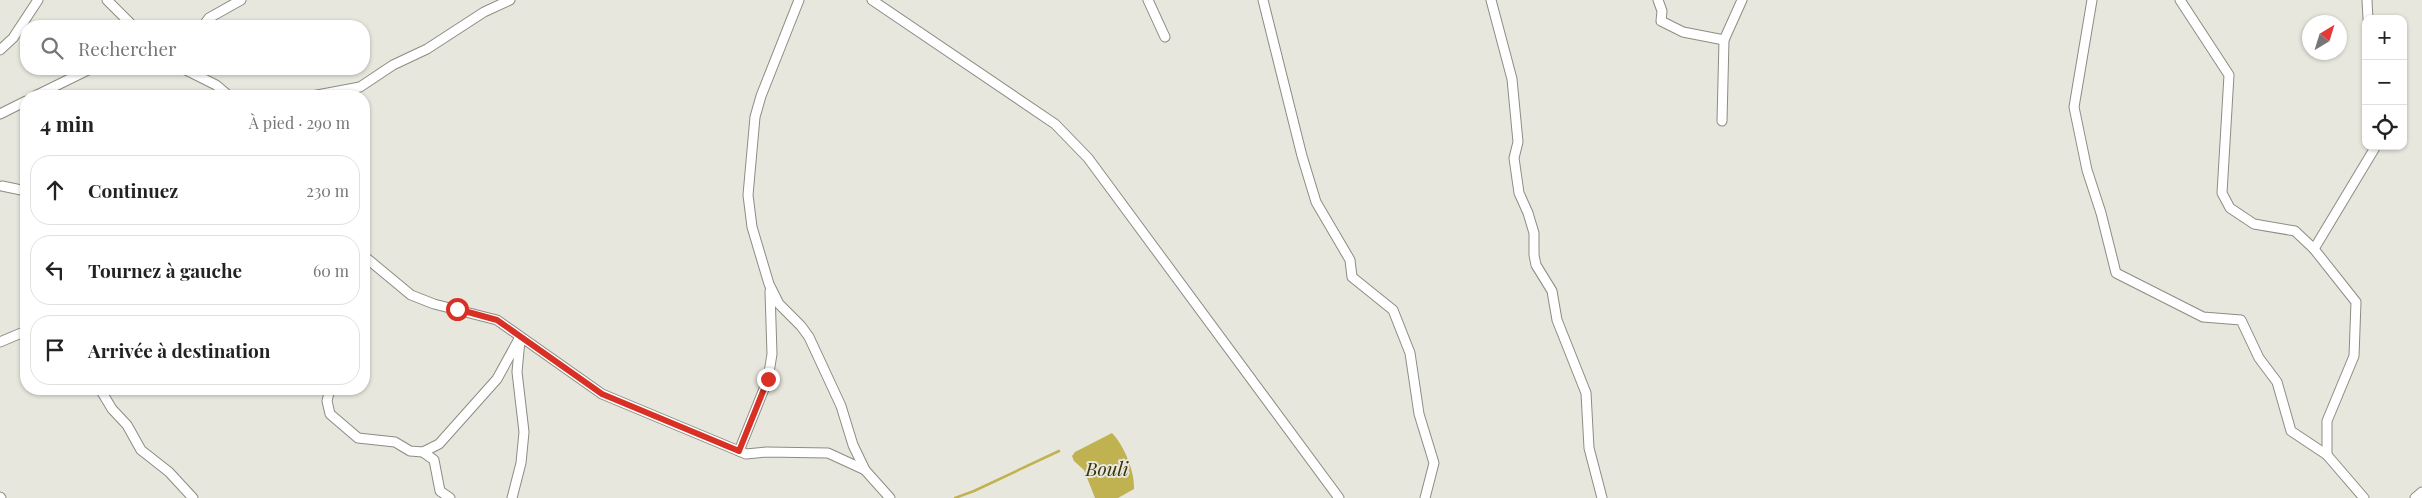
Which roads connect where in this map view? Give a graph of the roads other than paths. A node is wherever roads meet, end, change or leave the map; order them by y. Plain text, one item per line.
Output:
1 (38, 0) edge
2 (107, 0) edge
3 (241, 0) edge
4 (510, 0) edge
5 (799, 0) edge
6 (872, 0) edge
7 (1148, 0) edge
8 (1263, 0) edge
9 (1491, 0) edge
10 (1658, 0) edge
11 (1742, 0) edge
12 (2092, 0) edge
13 (2180, 0) edge
14 (2367, 0) edge
15 (2368, 15) edge
16 (25, 20) edge
17 (127, 20) edge
18 (208, 20) edge
19 (20, 27) edge
20 (1165, 37) dead end
21 (1724, 40) junction
22 (0, 50) edge
23 (78, 75) edge
24 (196, 75) edge
25 (48, 90) edge
26 (222, 90) edge
27 (344, 90) edge
28 (20, 104) edge
29 (0, 114) edge
30 (1722, 121) dead end
31 (2374, 150) edge
32 (2, 186) dead end
33 (20, 190) edge
34 (2314, 249) junction
35 (370, 261) edge
36 (769, 284) junction
37 (20, 334) edge
38 (520, 337) junction
39 (0, 342) edge
40 (104, 395) edge
41 (328, 395) edge
42 (739, 451) junction
43 (423, 452) junction
44 (2327, 455) junction
45 (865, 470) junction
46 (2422, 492) edge
47 (440, 495) edge
48 (193, 498) edge
49 (450, 498) edge
50 (512, 498) edge
51 (890, 498) edge
52 (1339, 498) edge
53 (1425, 498) edge
54 (1602, 498) edge
55 (2364, 498) edge
56 (2415, 498) edge

1 - 16 street
2 - 17 street
3 - 18 street
4 - 27 street
5 - 36 street
6 - 52 street
7 - 20 street
8 - 53 street
9 - 54 street
10 - 21 street
11 - 21 street
12 - 44 street
13 - 34 street
14 - 15 street
19 - 22 street
21 - 30 street
23 - 25 street
24 - 26 street
28 - 29 street
31 - 34 street
32 - 33 street
34 - 44 street
35 - 38 street
36 - 42 street
36 - 45 street
37 - 39 street
38 - 42 street
38 - 43 street
38 - 50 street
40 - 48 street
41 - 43 street
42 - 45 street
43 - 47 street
44 - 55 street
45 - 51 street
46 - 56 street
47 - 49 street

